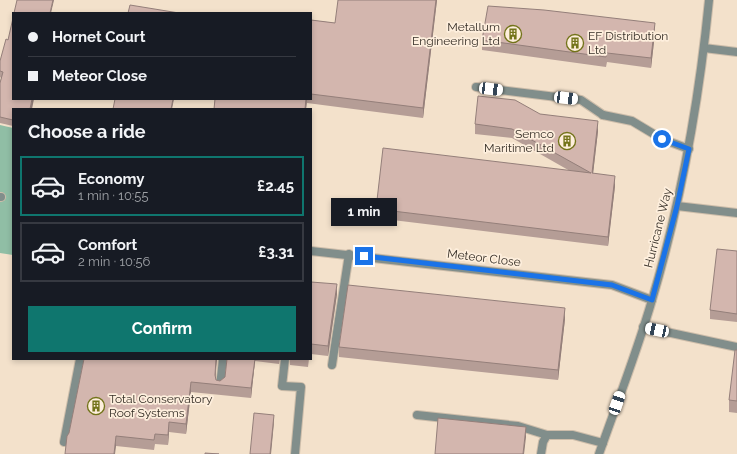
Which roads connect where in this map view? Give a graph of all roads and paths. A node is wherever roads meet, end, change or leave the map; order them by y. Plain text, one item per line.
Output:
1 (709, 0) edge
2 (704, 48) junction
3 (737, 52) edge
4 (476, 87) dead end
5 (689, 149) junction
6 (677, 206) junction
7 (737, 213) edge
8 (312, 251) edge
9 (349, 254) junction
10 (652, 300) junction
11 (643, 327) junction
12 (737, 347) edge
13 (80, 360) edge
14 (223, 360) edge
15 (285, 360) edge
16 (332, 365) dead end
17 (220, 386) edge
18 (417, 415) dead end
19 (547, 435) junction
20 (64, 442) dead end
21 (603, 443) junction
22 (295, 454) edge
23 (541, 454) edge
24 (599, 454) edge

1 - 2 street, Hurricane Way
2 - 3 street
2 - 5 street, Hurricane Way
4 - 5 street
5 - 6 street, Hurricane Way
6 - 7 street
6 - 10 street, Hurricane Way
8 - 9 street, Meteor Close
9 - 10 street, Meteor Close
9 - 16 street
10 - 11 street, Hurricane Way
11 - 12 street
11 - 21 street, Hurricane Way
13 - 20 street
14 - 17 street
15 - 22 street
18 - 19 street
19 - 21 street
19 - 23 street
21 - 24 street, Hurricane Way

